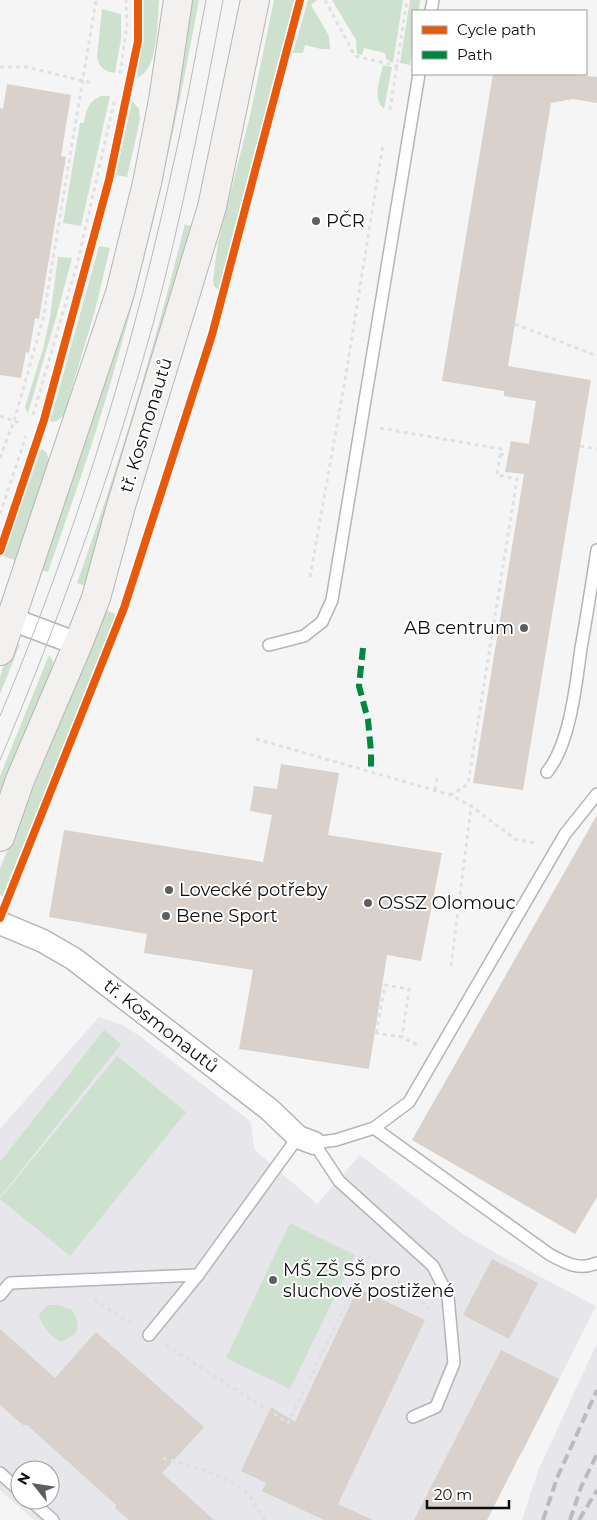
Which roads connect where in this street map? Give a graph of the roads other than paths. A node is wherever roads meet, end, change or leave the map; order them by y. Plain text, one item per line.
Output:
1 (178, 0) edge
2 (255, 0) edge
3 (413, 75) edge
4 (597, 550) edge
5 (11, 619) junction
6 (78, 644) junction
7 (270, 644) dead end
8 (0, 651) edge
9 (547, 772) dead end
10 (597, 794) edge
11 (0, 838) edge
12 (0, 923) edge
13 (374, 1128) junction
14 (306, 1140) junction
15 (597, 1263) edge
16 (198, 1275) junction
17 (0, 1295) edge
18 (149, 1334) road end
19 (413, 1417) dead end
20 (0, 1473) edge
21 (10, 1482) edge
22 (42, 1510) edge
23 (53, 1520) edge

1 - 5 street
2 - 6 street, tř. Kosmonautů
3 - 7 lane
4 - 9 lane
5 - 6 street
5 - 8 street
6 - 11 street, tř. Kosmonautů
10 - 13 lane
12 - 14 street, tř. Kosmonautů
13 - 14 lane
13 - 15 lane
14 - 16 lane
14 - 19 lane
16 - 17 lane
16 - 18 lane
20 - 21 lane
22 - 23 lane

